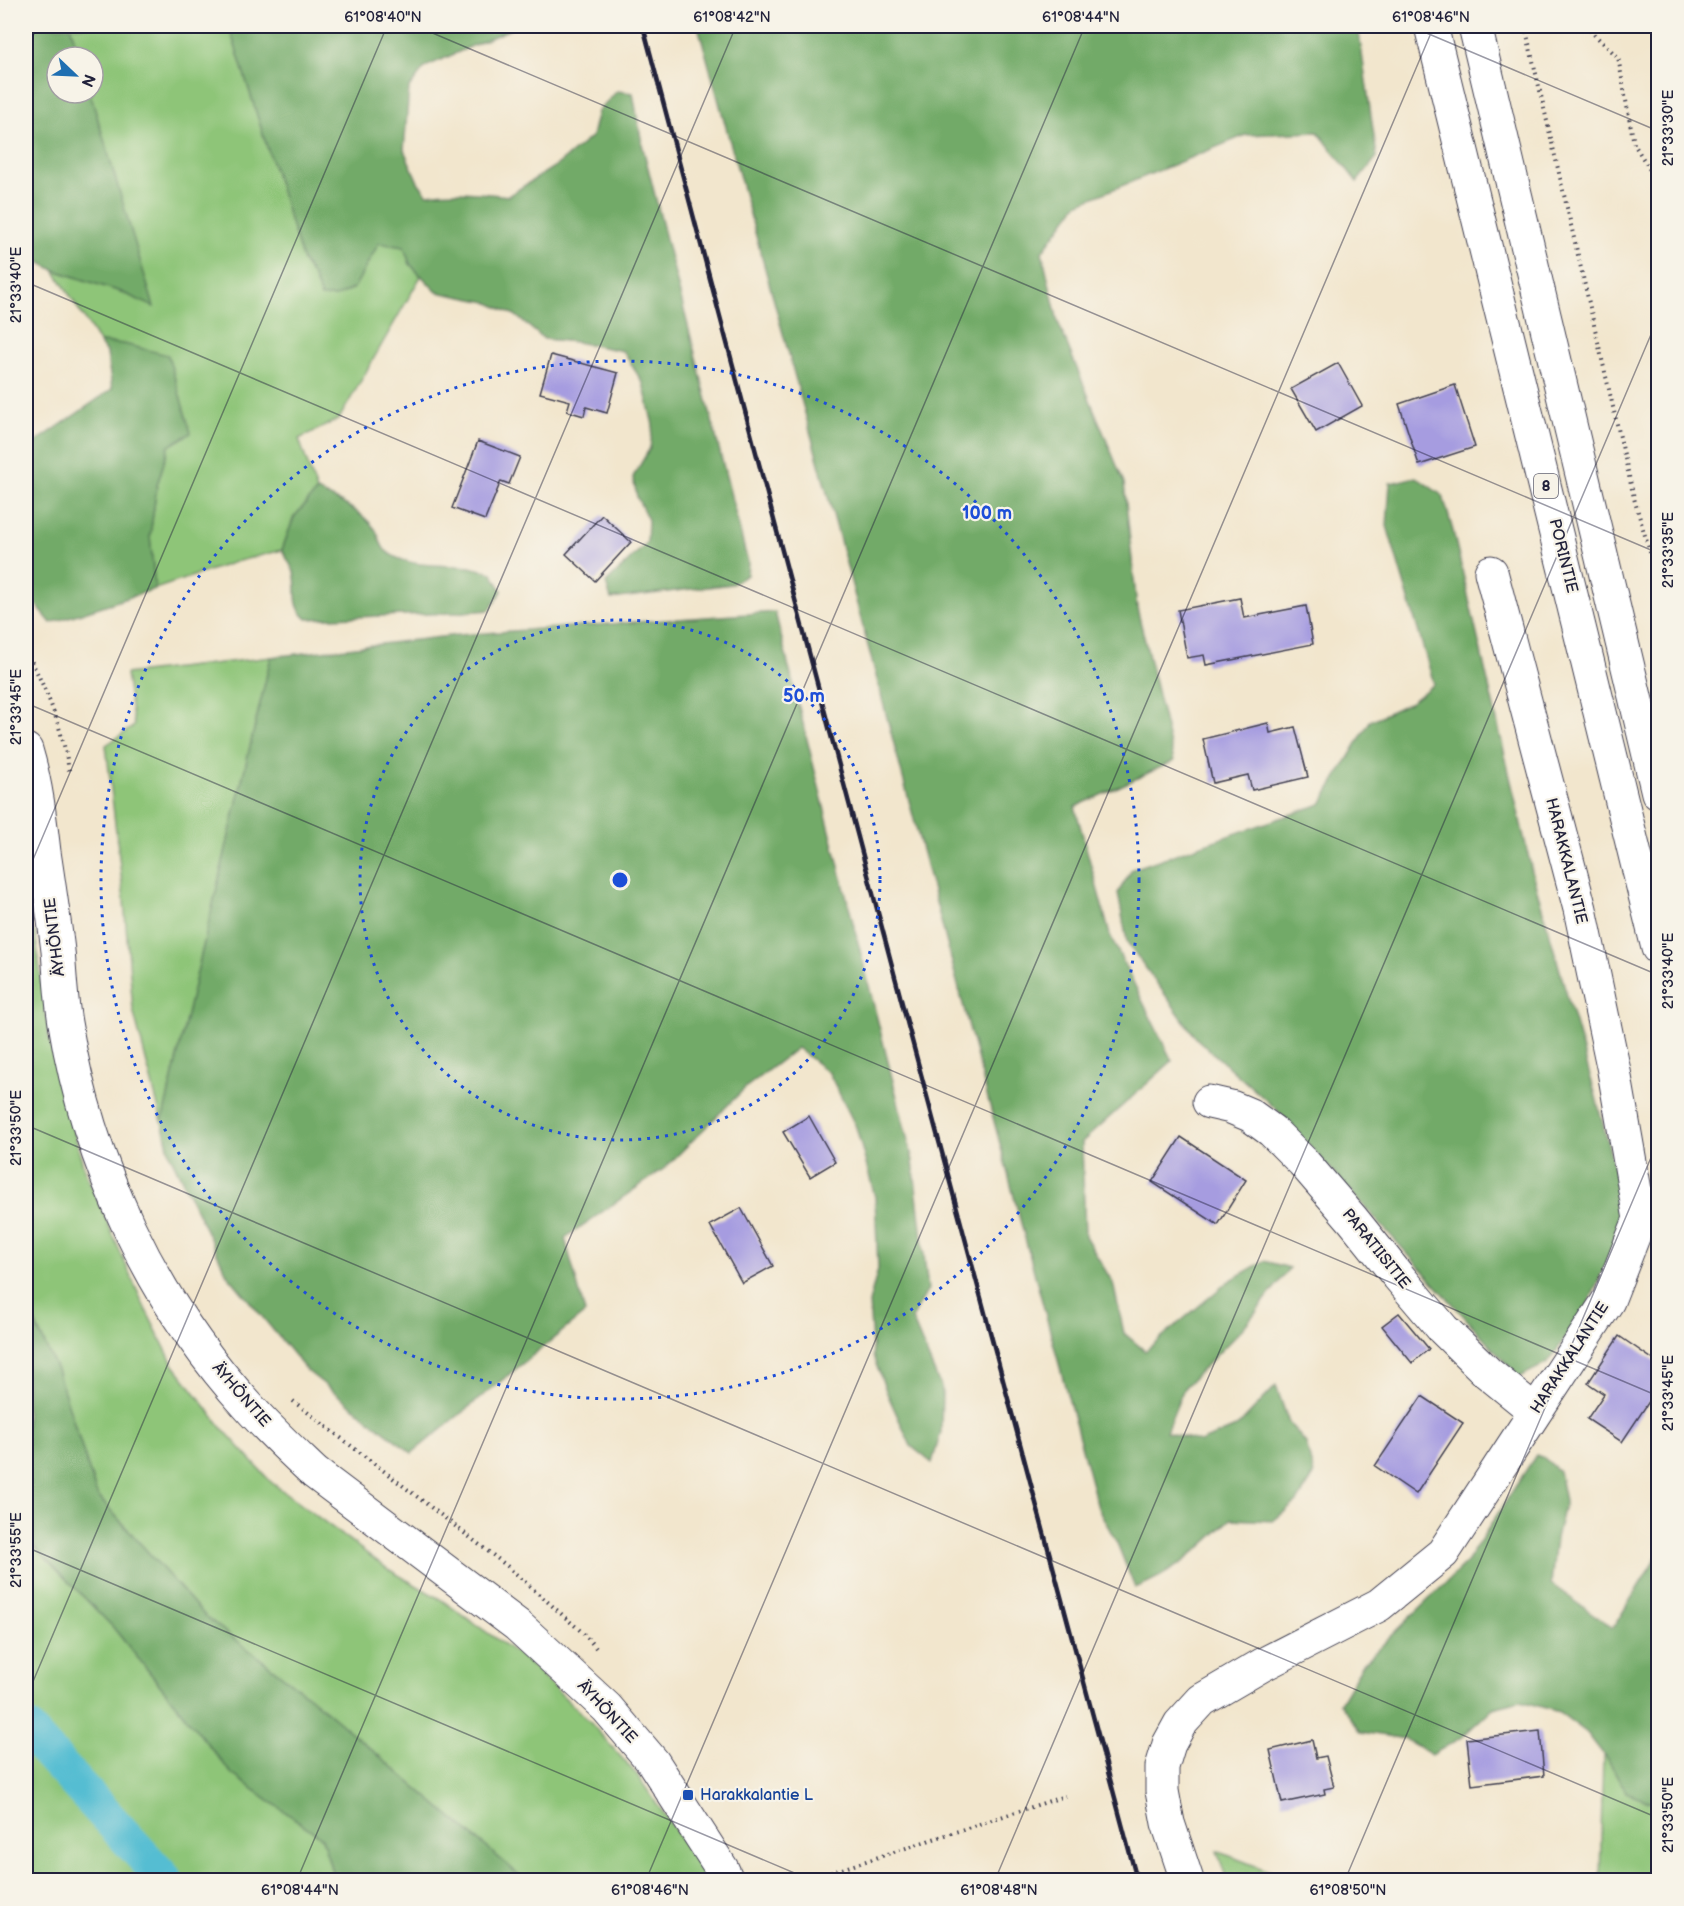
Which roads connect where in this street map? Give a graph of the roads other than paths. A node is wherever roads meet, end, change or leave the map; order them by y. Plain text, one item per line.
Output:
1 (1431, 26) edge
2 (1474, 26) edge
3 (1491, 572) dead end
4 (26, 750) edge
5 (1659, 793) edge
6 (1659, 948) edge
7 (1209, 1102) dead end
8 (1535, 1411) junction
9 (727, 1881) edge
10 (1187, 1881) edge

1 - 6 main road, PORINTIE / 8
2 - 5 main road, 8
3 - 8 main road, HARAKKALANTIE
4 - 9 main road, ÄYHÖNTIE
7 - 8 main road, PARATIISITIE
8 - 10 main road, HARAKKALANTIE

